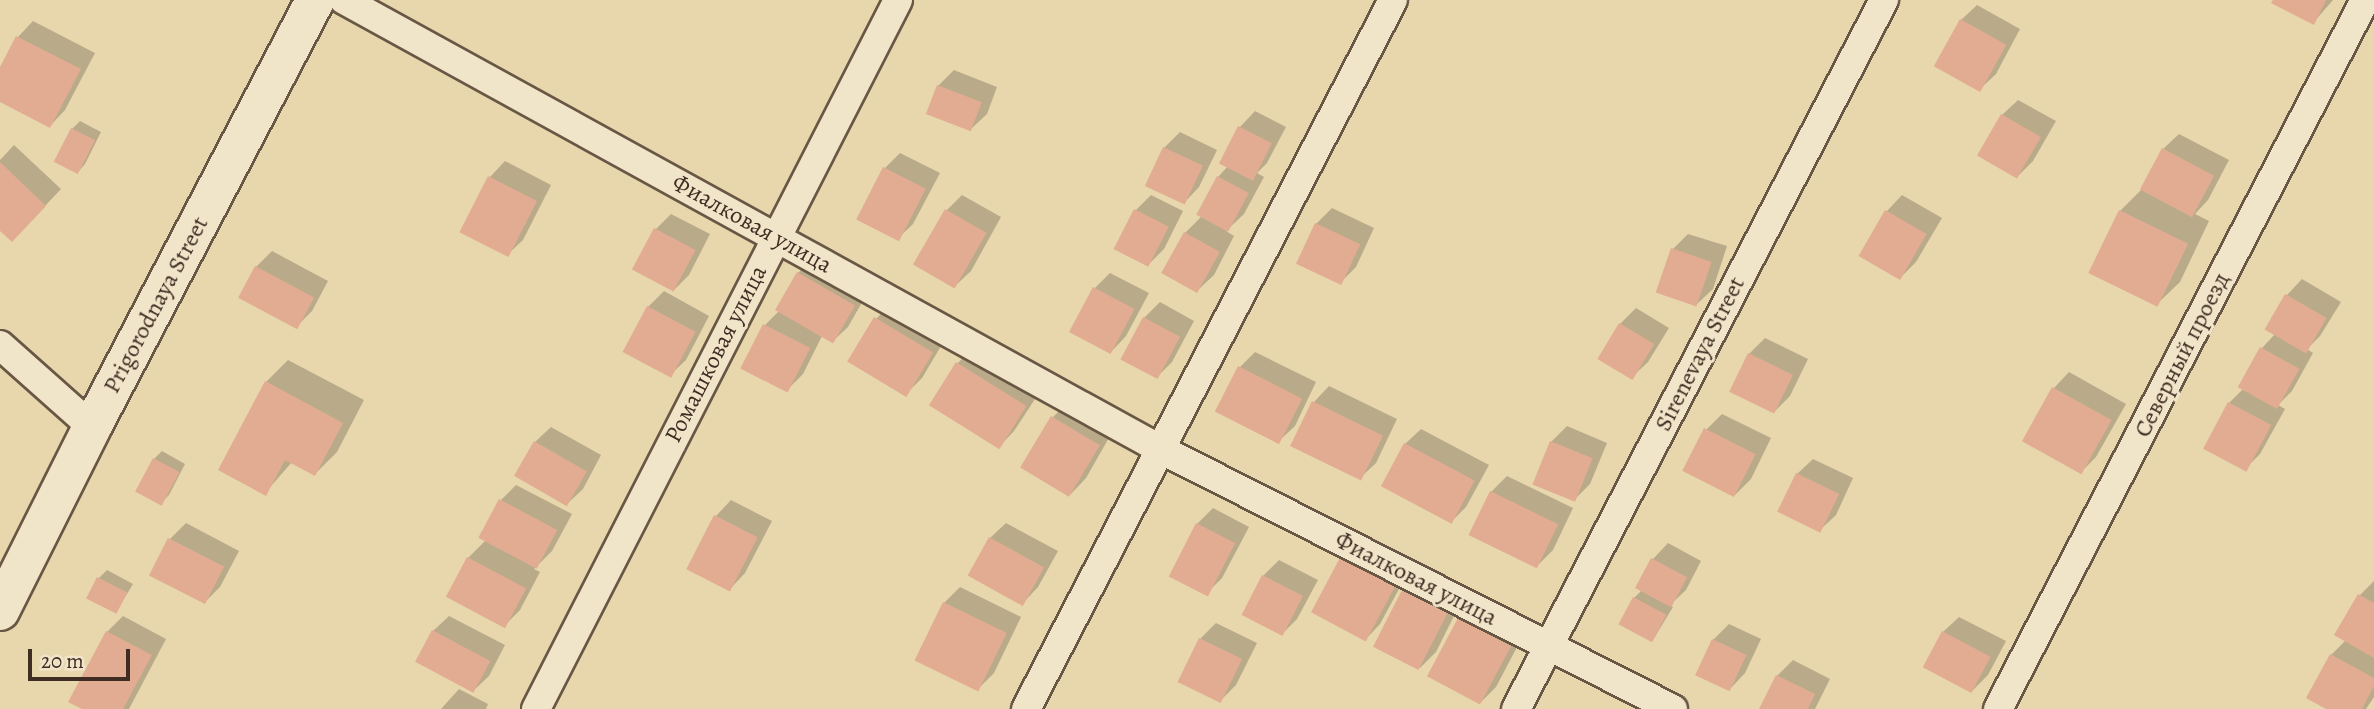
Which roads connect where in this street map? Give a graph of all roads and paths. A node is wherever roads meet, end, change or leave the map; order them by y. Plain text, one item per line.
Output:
1 (315, 0) edge
2 (344, 0) edge
3 (898, 0) edge
4 (1393, 0) edge
5 (1884, 0) edge
6 (2365, 0) edge
7 (776, 237) junction
8 (0, 345) edge
9 (92, 427) junction
10 (1160, 449) junction
11 (0, 611) edge
12 (1548, 647) junction
13 (536, 709) edge
14 (1026, 709) edge
15 (1516, 709) edge
16 (1673, 709) edge
17 (1998, 709) edge

1 - 9 street, Prigorodnaya Street
2 - 7 street, Фиалковая улица
3 - 7 street, Ромашковая улица
4 - 10 street
5 - 12 street, Sirenevaya Street
6 - 17 street, Северный проезд
7 - 10 street, Фиалковая улица
7 - 13 street, Ромашковая улица
8 - 9 street
9 - 11 street, Prigorodnaya Street
10 - 12 street, Фиалковая улица
10 - 14 street
12 - 15 street, Sirenevaya Street
12 - 16 street, Фиалковая улица

